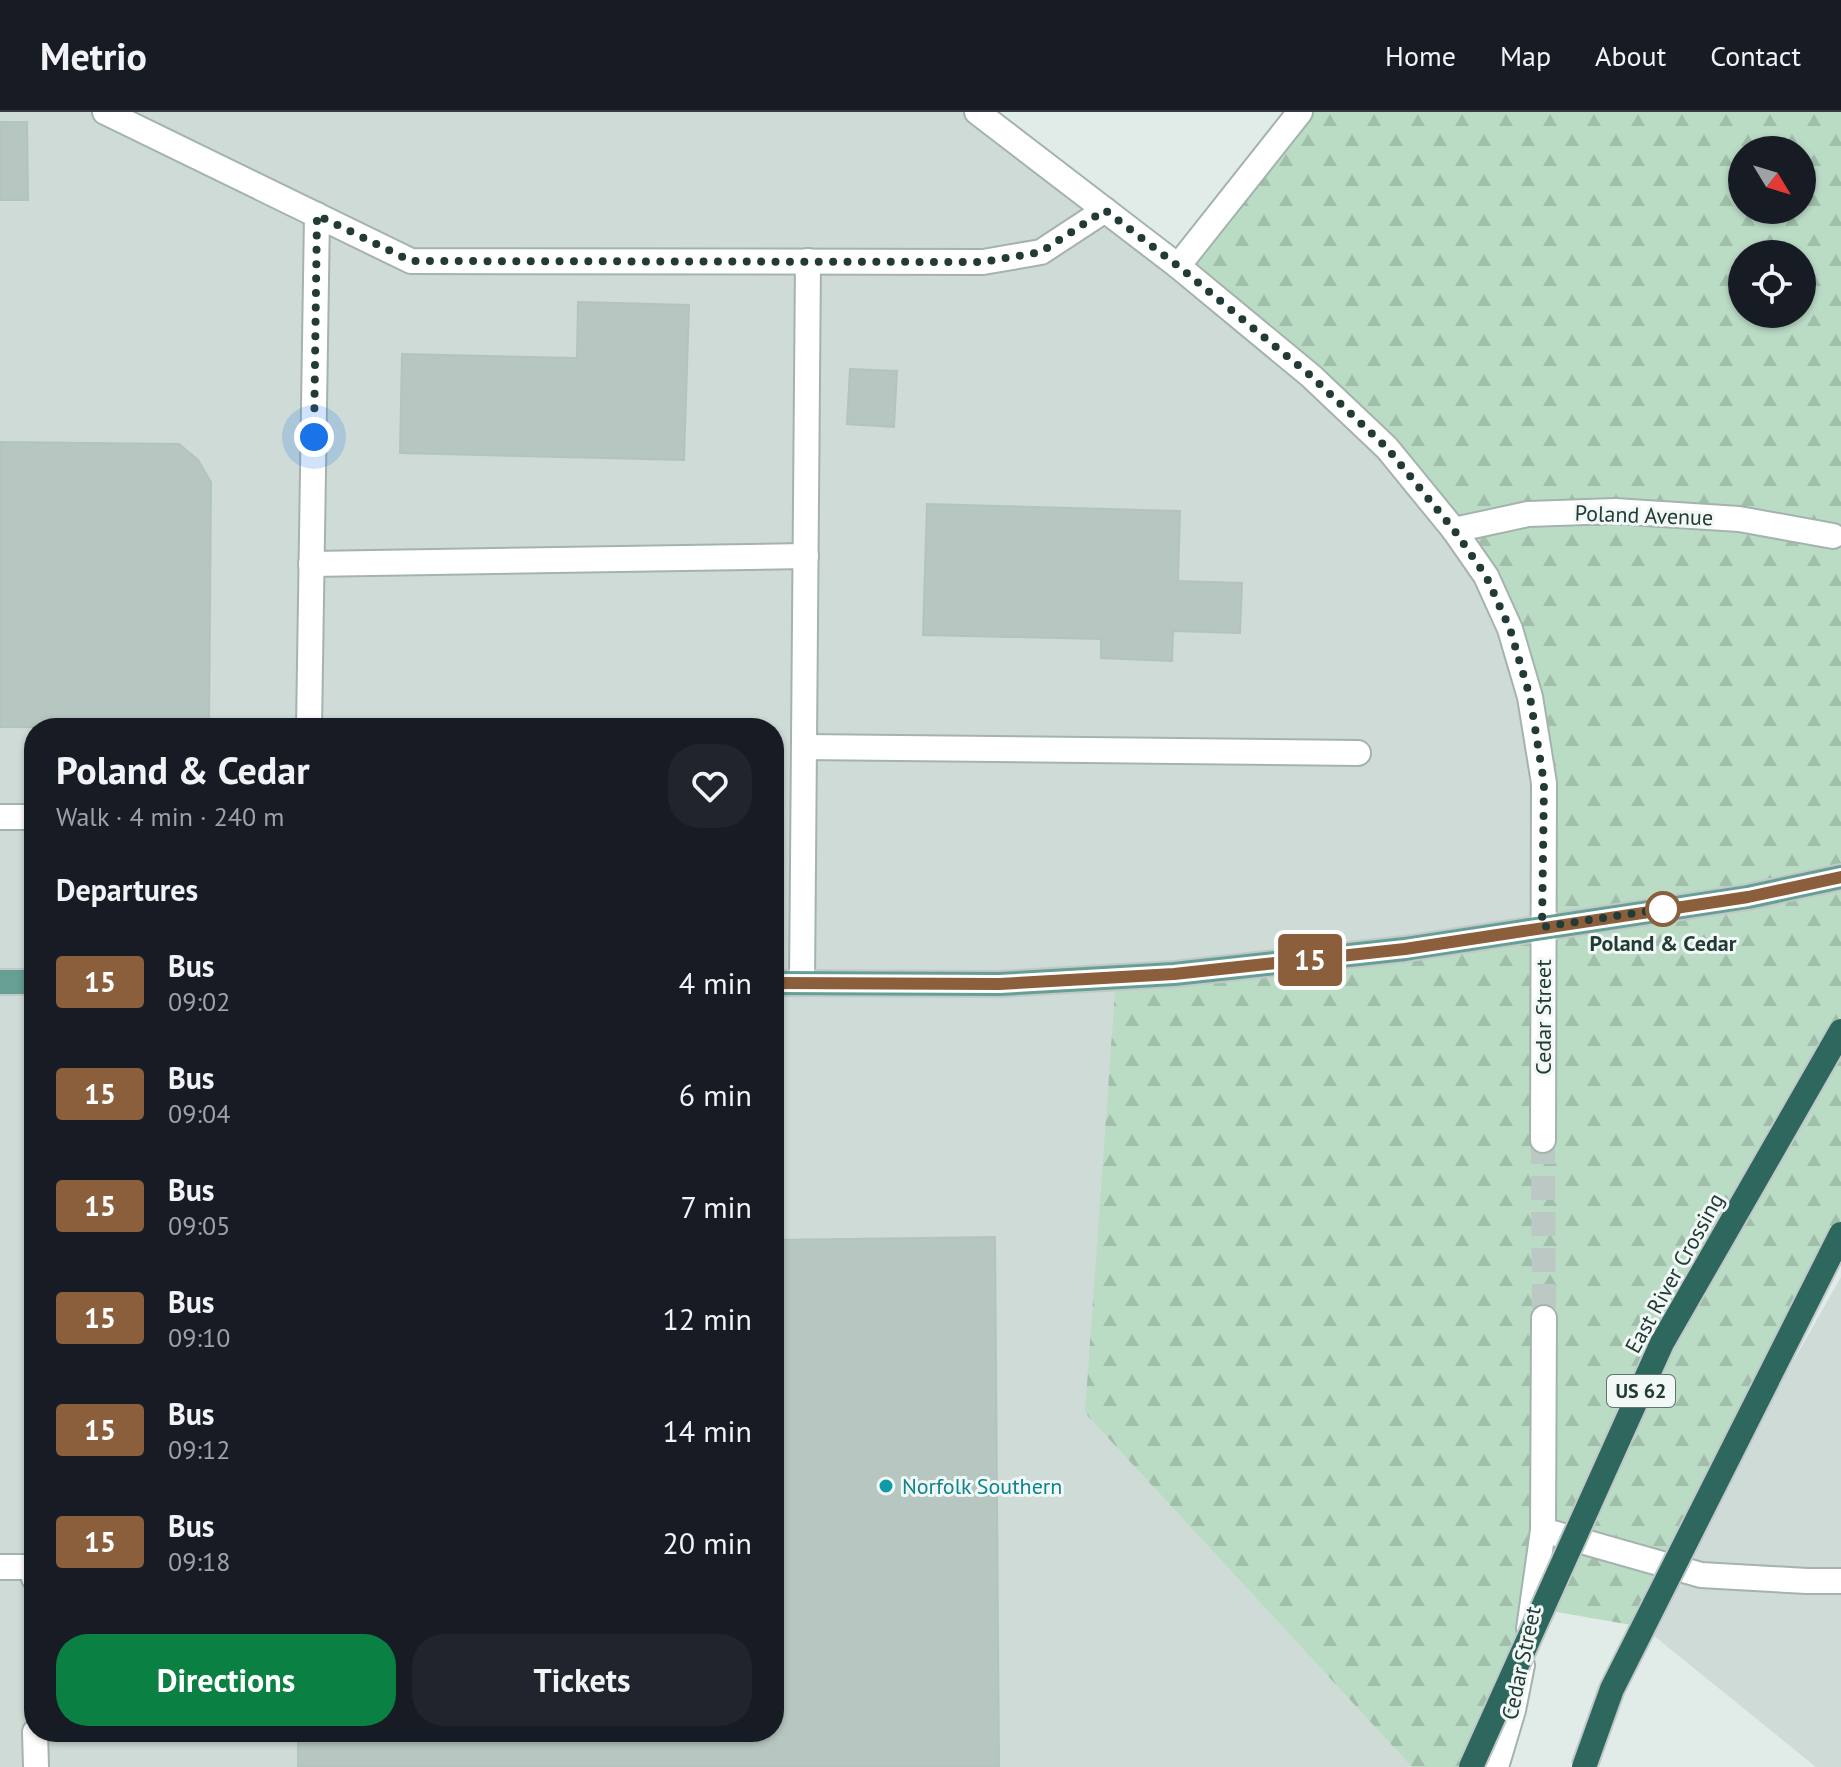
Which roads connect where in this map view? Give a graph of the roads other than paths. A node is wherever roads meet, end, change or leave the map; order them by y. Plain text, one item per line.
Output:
1 (105, 112) edge
2 (977, 112) edge
3 (1300, 112) edge
4 (1105, 210) junction
5 (317, 215) junction
6 (808, 261) junction
7 (1178, 266) junction
8 (1454, 530) junction
9 (1833, 536) dead end
10 (806, 556) junction
11 (311, 564) junction
12 (309, 718) edge
13 (804, 747) junction
14 (1358, 753) dead end
15 (0, 817) edge
16 (24, 817) edge
17 (1841, 877) edge
18 (1542, 927) junction
19 (0, 982) edge
20 (24, 982) edge
21 (784, 983) edge
22 (802, 983) junction
23 (1841, 1031) edge
24 (1543, 1140) tunnel mouth
25 (1841, 1234) edge
26 (1544, 1318) tunnel mouth
27 (1543, 1530) junction
28 (0, 1567) edge
29 (24, 1567) edge
30 (1841, 1581) edge
31 (35, 1742) edge
32 (36, 1767) edge
33 (1471, 1767) edge
34 (1496, 1767) edge
35 (1584, 1767) edge

1 - 5 street
2 - 4 street, Cedar Street
3 - 7 street
4 - 6 street
4 - 7 street, Cedar Street
5 - 6 street
5 - 11 street
6 - 10 street
7 - 8 street, Cedar Street
8 - 9 street, Poland Avenue
8 - 18 street, Cedar Street
10 - 11 street
10 - 13 street
11 - 12 street
13 - 14 street
13 - 22 street
15 - 16 street
17 - 18 main road
18 - 22 main road
18 - 24 street, Cedar Street
19 - 20 main road
21 - 22 main road
23 - 33 highway, East River Crossing / US 62, bridge
25 - 35 highway, bridge
26 - 27 street, Cedar Street
27 - 30 street
27 - 34 street, Cedar Street
28 - 29 street
31 - 32 street

